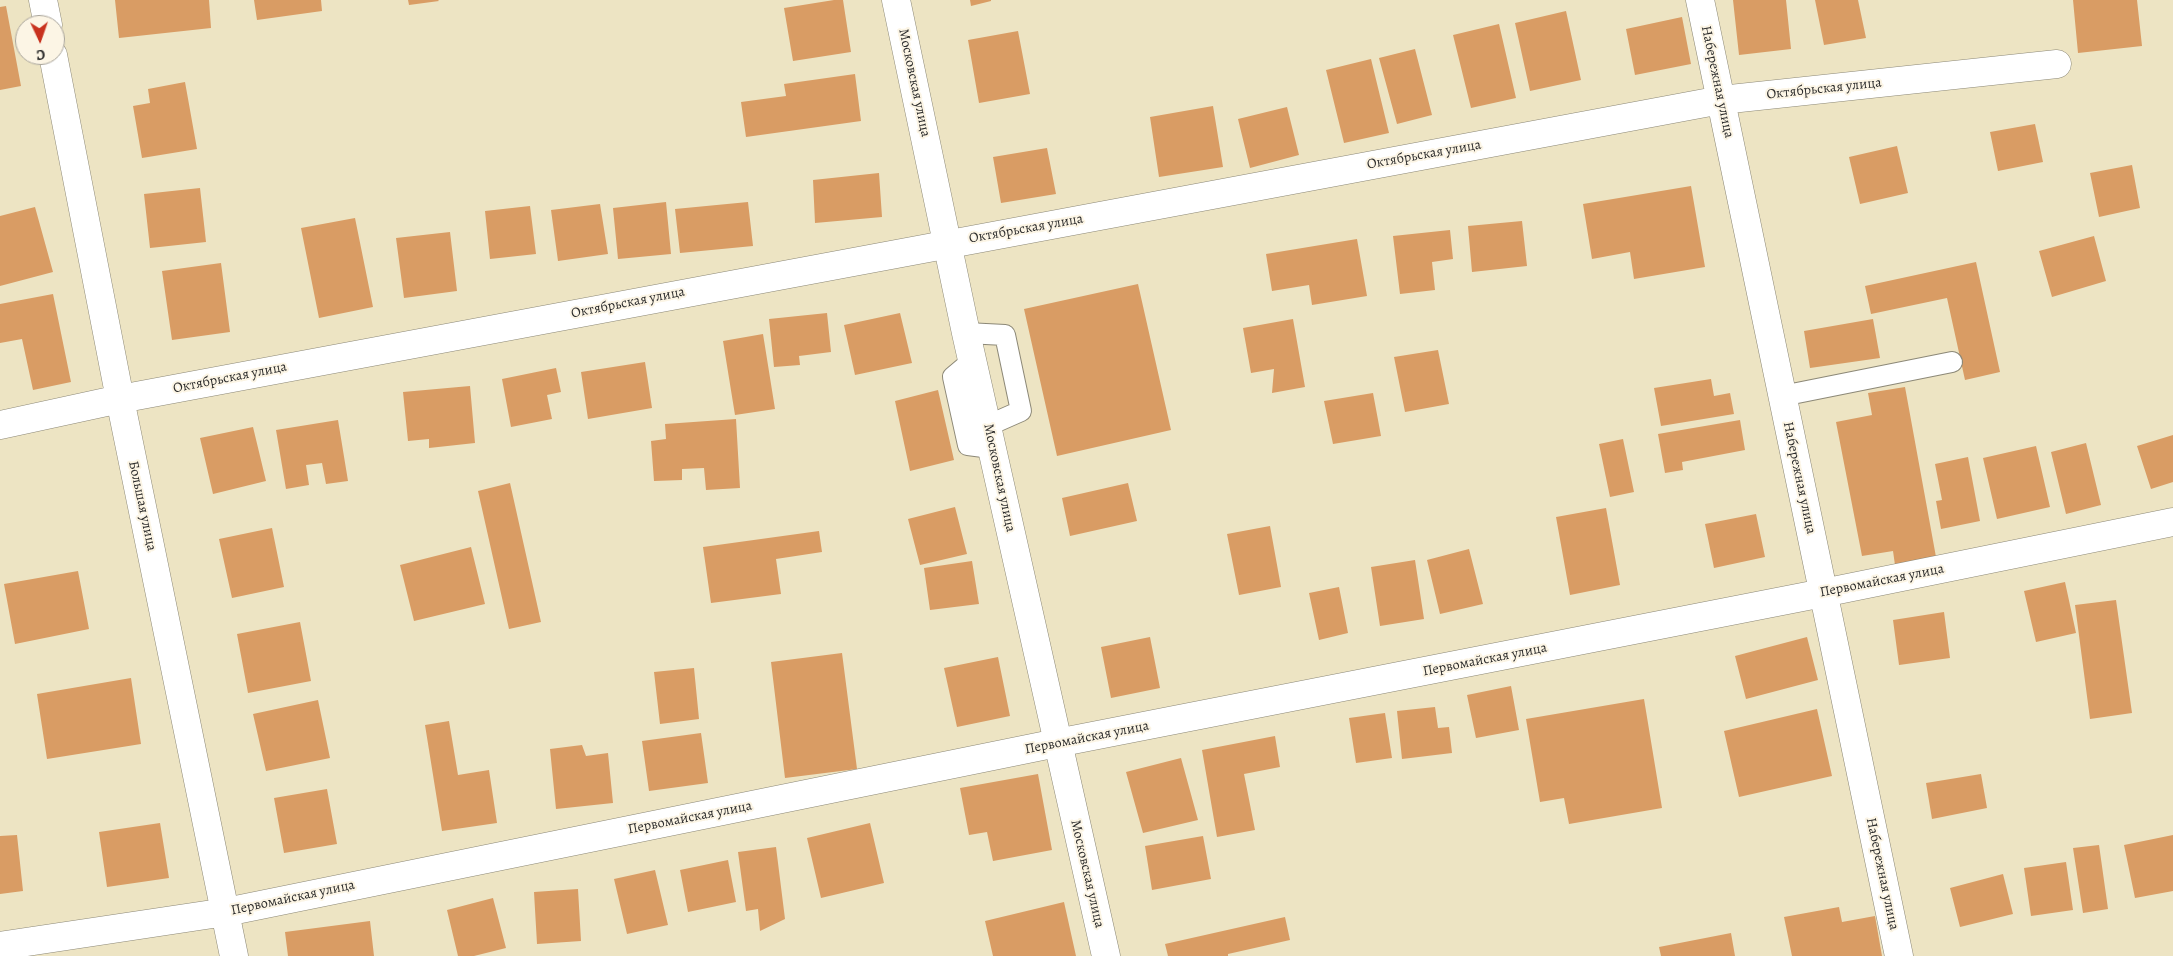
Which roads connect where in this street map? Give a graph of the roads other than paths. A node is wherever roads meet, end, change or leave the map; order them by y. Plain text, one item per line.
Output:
1 (43, 0) edge
2 (896, 0) edge
3 (1700, 0) edge
4 (46, 15) edge
5 (2057, 64) dead end
6 (55, 65) edge
7 (1721, 100) junction
8 (948, 243) junction
9 (966, 333) junction
10 (1952, 362) dead end
11 (1782, 396) junction
12 (120, 399) junction
13 (0, 425) edge
14 (989, 437) junction
15 (2173, 522) edge
16 (1823, 593) junction
17 (1057, 743) junction
18 (226, 912) junction
19 (0, 946) edge
20 (234, 956) edge
21 (1106, 956) edge
22 (1899, 956) edge

1 - 4 street
2 - 8 street, Московская улица
3 - 7 street, Набережная улица
5 - 7 street, Октябрьская улица
6 - 12 street, Большая улица
7 - 8 street, Октябрьская улица
7 - 11 street, Набережная улица
8 - 9 street, Московская улица
8 - 12 street, Октябрьская улица
9 - 14 street, Московская улица
9 - 14 lane
10 - 11 lane
11 - 16 street, Набережная улица
12 - 13 street, Октябрьская улица
12 - 18 street, Большая улица
14 - 17 street, Московская улица
15 - 16 street, Первомайская улица
16 - 17 street, Первомайская улица
16 - 22 street, Набережная улица
17 - 18 street, Первомайская улица
17 - 21 street, Московская улица
18 - 19 street, Первомайская улица
18 - 20 street, Большая улица

